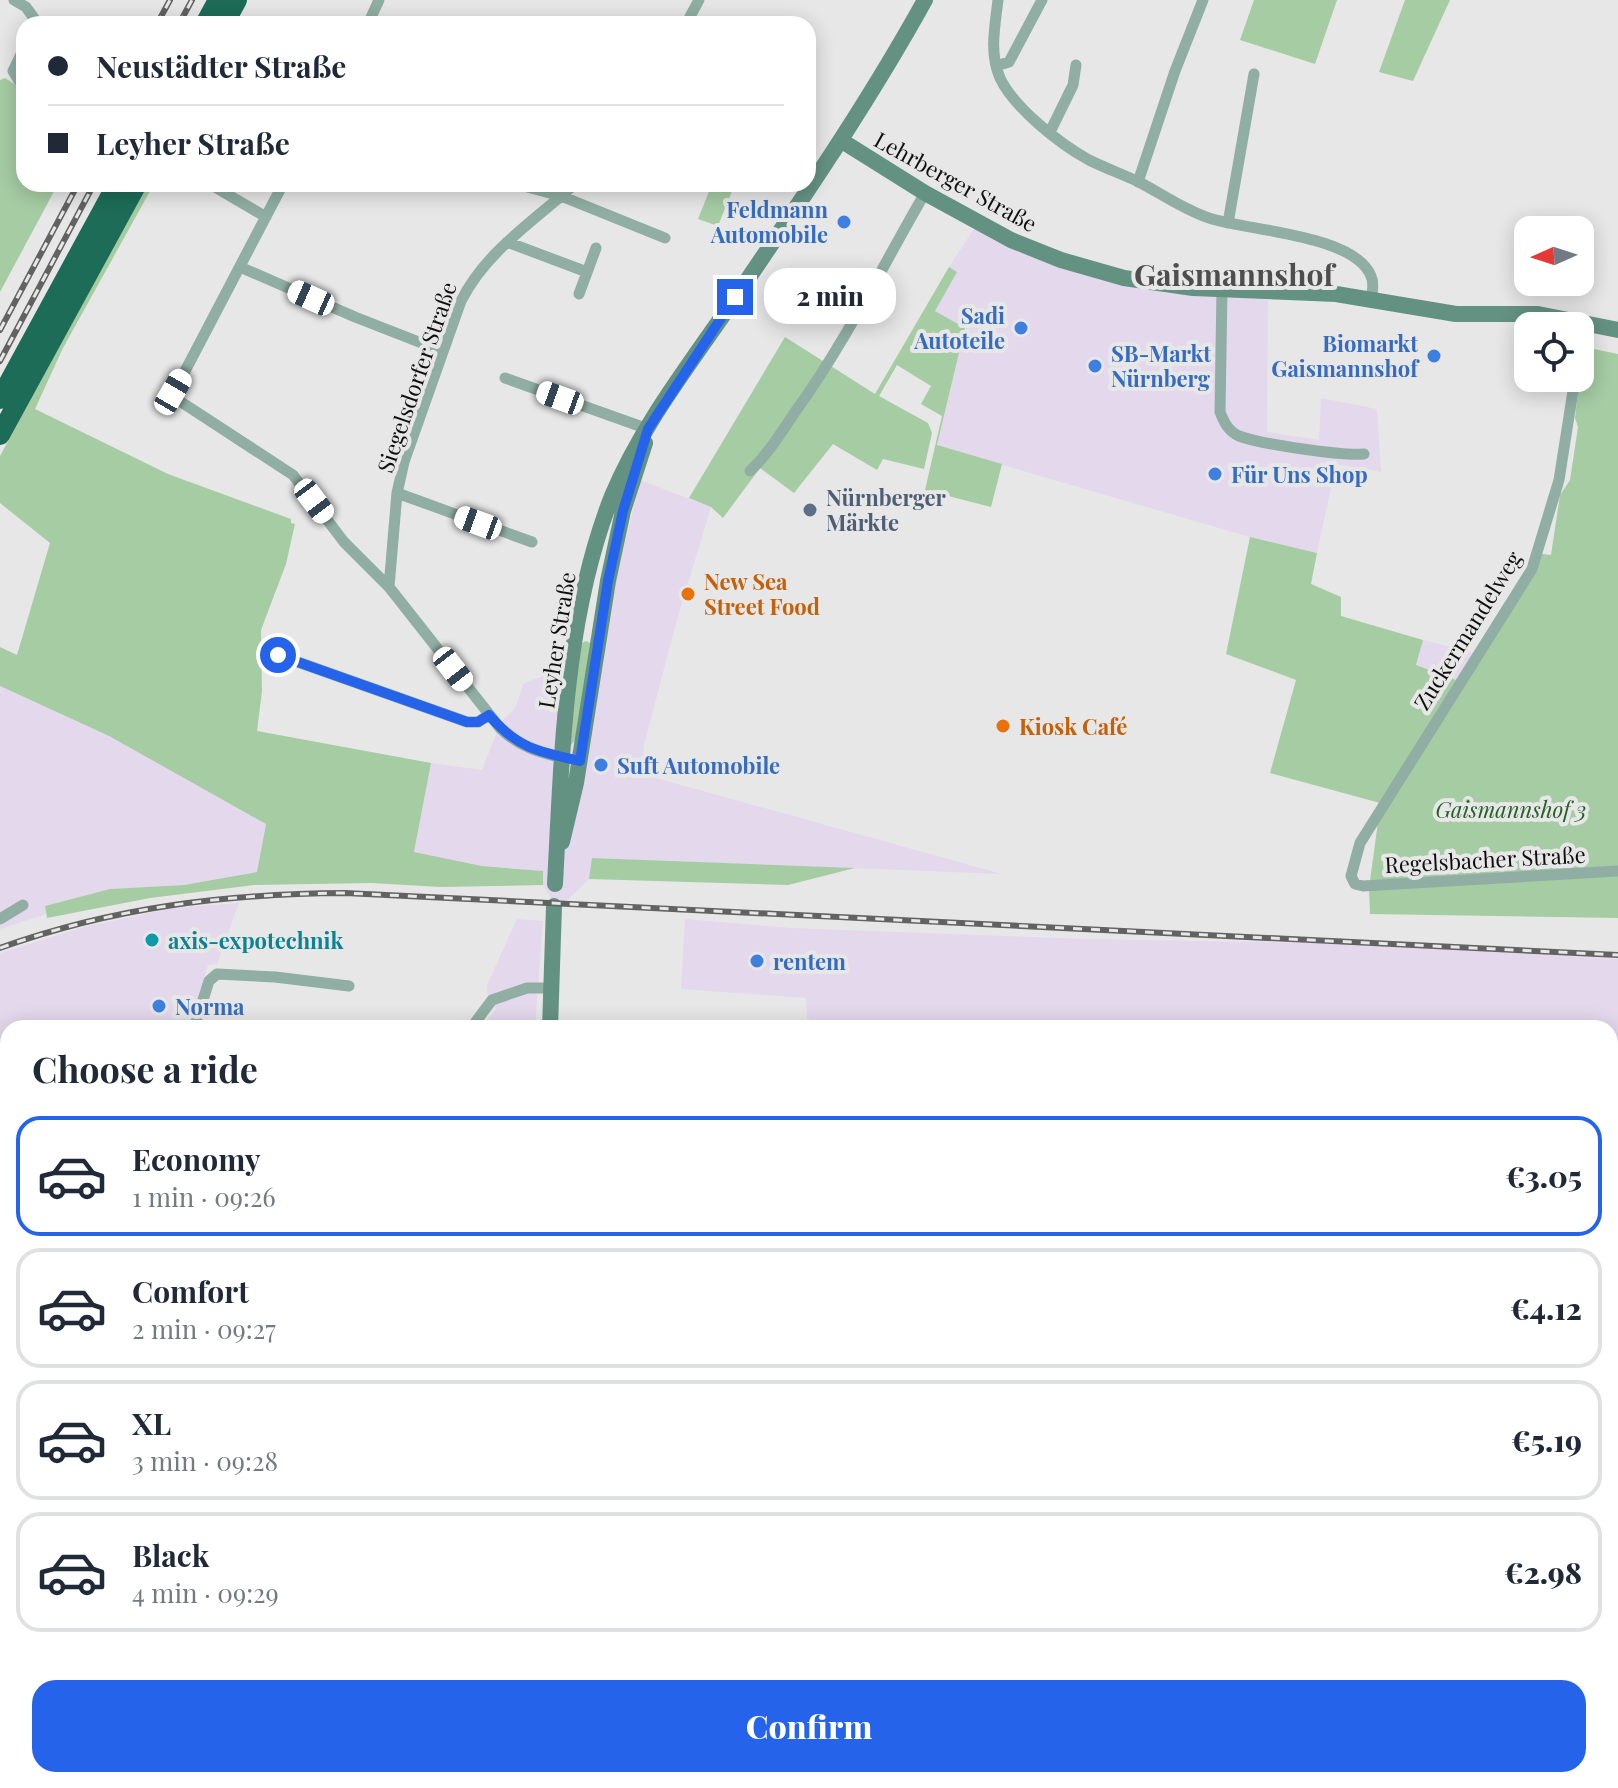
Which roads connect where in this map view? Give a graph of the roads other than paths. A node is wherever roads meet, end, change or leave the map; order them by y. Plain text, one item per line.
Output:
1 (14, 0) edge
2 (925, 0) edge
3 (998, 0) edge
4 (1042, 0) edge
5 (1203, 0) edge
6 (31, 16) edge
7 (1076, 65) dead end
8 (996, 66) junction
9 (1254, 74) dead end
10 (1050, 132) junction
11 (842, 141) junction
12 (816, 179) edge
13 (1138, 182) junction
14 (113, 192) edge
15 (133, 192) edge
16 (224, 192) edge
17 (279, 192) edge
18 (546, 192) edge
19 (566, 192) edge
20 (807, 192) edge
21 (925, 193) junction
22 (561, 196) junction
23 (266, 217) junction
24 (1228, 223) junction
25 (665, 238) dead end
26 (507, 242) junction
27 (596, 248) dead end
28 (240, 267) junction
29 (587, 272) junction
30 (1222, 290) junction
31 (579, 294) dead end
32 (1371, 300) junction
33 (1514, 314) edge
34 (1594, 325) edge
35 (1618, 330) edge
36 (442, 351) junction
37 (505, 378) dead end
38 (1573, 392) edge
39 (0, 399) edge
40 (648, 429) junction
41 (0, 435) edge
42 (1364, 454) dead end
43 (750, 471) dead end
44 (397, 493) junction
45 (532, 542) dead end
46 (389, 587) junction
47 (278, 655) dead end
48 (489, 715) junction
49 (563, 758) junction
50 (580, 761) junction
51 (1618, 871) edge
52 (1355, 884) joint
53 (23, 905) dead end
54 (554, 906) dead end
55 (0, 919) edge
56 (349, 986) dead end
57 (551, 988) junction
58 (197, 1020) edge
59 (477, 1020) edge
60 (550, 1020) edge

1 - 6 street
2 - 11 main road, Leyher Straße
3 - 8 street
4 - 8 street
5 - 13 street
7 - 10 street
8 - 10 street
9 - 24 street
10 - 13 street
11 - 12 main road, Leyher Straße
11 - 21 main road, Lehrberger Straße
13 - 24 street
14 - 39 highway
15 - 41 highway
16 - 23 street
17 - 23 street
18 - 22 street
19 - 22 street, Siegelsdorfer Straße
20 - 40 main road, Leyher Straße
21 - 30 main road, Lehrberger Straße
21 - 43 street
22 - 25 street
22 - 26 street, Siegelsdorfer Straße
23 - 28 street
24 - 32 street
26 - 29 street
26 - 36 street, Siegelsdorfer Straße
27 - 29 street
28 - 36 street
28 - 46 street
29 - 31 street
30 - 32 main road, Lehrberger Straße
30 - 42 street
32 - 33 main road, Lehrberger Straße
34 - 35 main road, Lehrberger Straße
36 - 44 street, Siegelsdorfer Straße
37 - 40 street
38 - 52 street, Zuckermandelweg
40 - 49 main road, Leyher Straße
40 - 50 main road, Leyher Straße
44 - 45 street
44 - 46 street, Siegelsdorfer Straße
46 - 48 street
47 - 48 street
48 - 49 street
49 - 50 street
49 - 50 main road, Leyher Straße
51 - 52 street, Regelsbacher Straße
53 - 55 street
54 - 57 main road
56 - 58 street
57 - 59 street
57 - 60 main road

